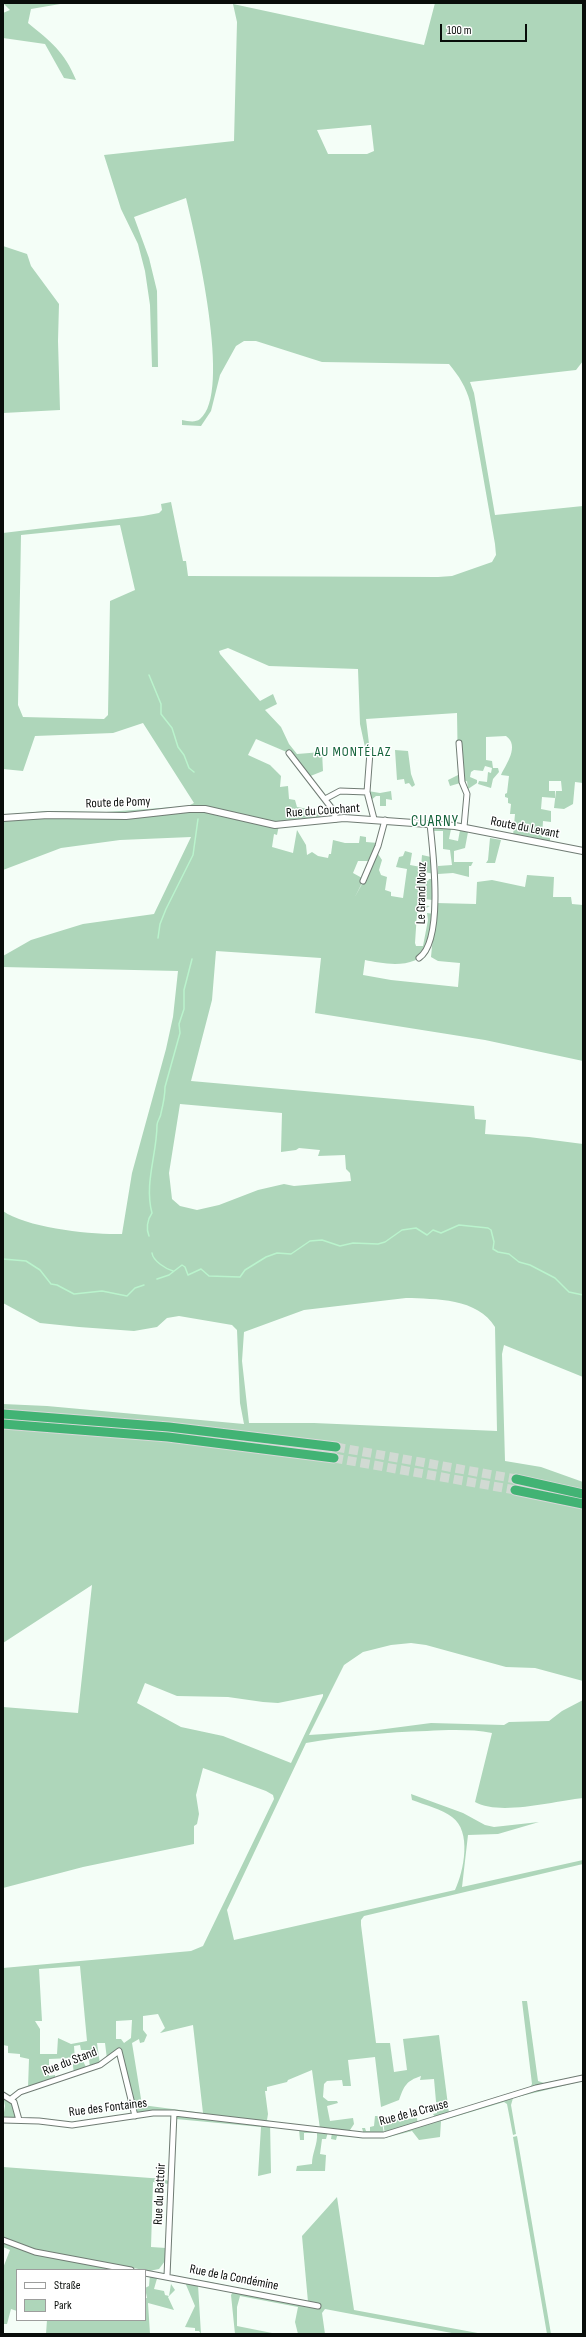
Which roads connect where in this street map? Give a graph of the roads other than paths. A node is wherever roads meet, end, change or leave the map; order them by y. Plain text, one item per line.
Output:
1 (459, 743) dead end
2 (370, 752) dead end
3 (289, 753) dead end
4 (367, 792) junction
5 (325, 799) junction
6 (233, 816) joint
7 (3, 818) edge
8 (336, 818) junction
9 (374, 819) junction
10 (385, 820) junction
11 (430, 824) junction
12 (464, 827) junction
13 (583, 851) edge
14 (363, 881) dead end
15 (419, 958) dead end
16 (3, 1414) edge
17 (3, 1424) edge
18 (336, 1447) tunnel mouth
19 (334, 1458) tunnel mouth
20 (516, 1479) tunnel mouth
21 (515, 1490) tunnel mouth
22 (583, 1494) edge
23 (583, 1504) edge
24 (583, 2078) edge
25 (3, 2095) edge
26 (11, 2099) junction
27 (174, 2113) junction
28 (135, 2116) junction
29 (3, 2120) edge
30 (20, 2120) junction
31 (3, 2240) edge
32 (126, 2269) edge
33 (146, 2273) edge
34 (167, 2276) junction
35 (318, 2306) dead end

1 - 12 street
2 - 4 street
3 - 5 street
4 - 5 street
4 - 9 street
5 - 8 street
6 - 7 street, Route de Pomy
6 - 8 street, Rue du Couchant
8 - 9 street, Rue du Couchant
9 - 10 street, Rue du Couchant
10 - 11 street, Rue du Couchant
10 - 14 street
11 - 12 street, Rue du Couchant
11 - 15 street, Le Grand Nouz
12 - 13 street, Route du Levant
16 - 18 highway
17 - 19 highway
20 - 22 highway
21 - 23 highway
24 - 27 street, Rue de la Crause
25 - 26 street
26 - 28 street, Rue du Stand
26 - 30 street
27 - 28 street, Rue des Fontaines
27 - 34 street, Rue du Battoir
28 - 30 street, Rue des Fontaines
29 - 30 street, Rue des Fontaines
31 - 32 street
33 - 34 street, Rue de la Condémine
34 - 35 street, Rue de la Condémine

